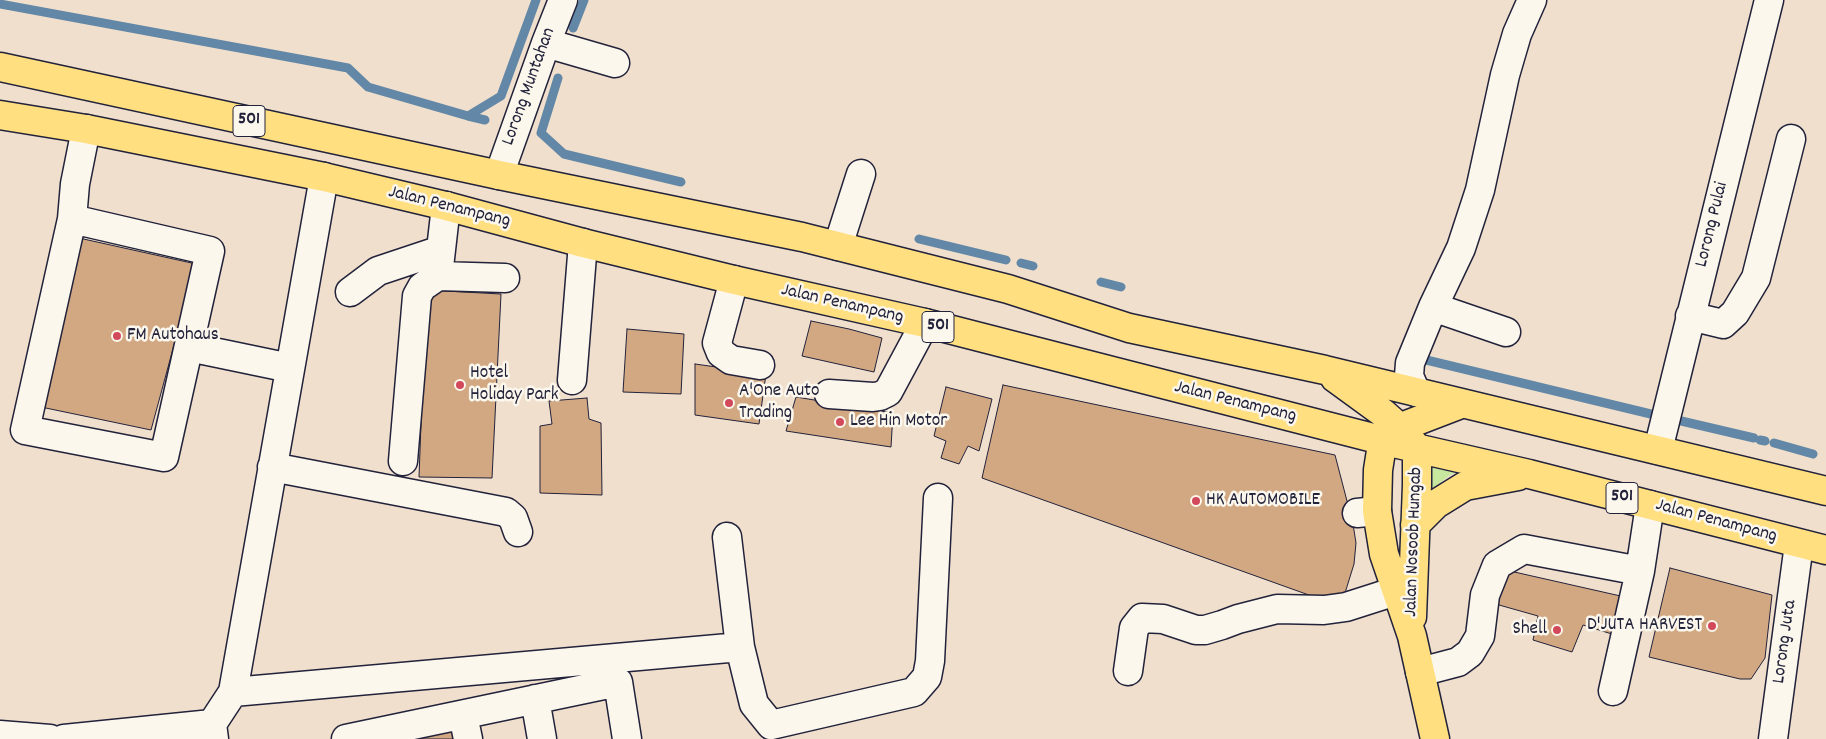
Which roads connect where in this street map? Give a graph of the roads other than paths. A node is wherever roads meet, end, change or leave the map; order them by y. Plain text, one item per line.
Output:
1 (563, 0) edge
2 (1532, 0) edge
3 (1769, 0) edge
4 (546, 43) junction
5 (615, 63) dead end
6 (0, 67) edge
7 (0, 115) edge
8 (86, 129) junction
9 (1791, 139) dead end
10 (861, 174) dead end
11 (498, 175) junction
12 (324, 177) junction
13 (446, 206) junction
14 (72, 219) junction
15 (583, 243) junction
16 (838, 246) junction
17 (440, 263) junction
18 (505, 278) dead end
19 (734, 280) junction
20 (350, 292) dead end
21 (1433, 307) junction
22 (1690, 316) junction
23 (925, 323) junction
24 (1506, 332) dead end
25 (188, 346) junction
26 (760, 365) dead end
27 (290, 368) junction
28 (1325, 370) junction
29 (572, 380) dead end
30 (1416, 392) junction
31 (829, 394) dead end
32 (1461, 404) junction
33 (1401, 439) junction
34 (1658, 450) junction
35 (403, 461) dead end
36 (272, 466) junction
37 (1529, 474) junction
38 (1826, 491) edge
39 (938, 498) dead end
40 (1650, 504) junction
41 (1415, 525) junction
42 (518, 532) dead end
43 (727, 537) dead end
44 (1799, 544) junction
45 (1826, 550) edge
46 (1640, 571) junction
47 (1396, 591) junction
48 (1412, 636) junction
49 (740, 648) junction
50 (1128, 671) dead end
51 (1420, 672) junction
52 (1613, 691) dead end
53 (232, 692) junction
54 (535, 699) junction
55 (465, 727) edge
56 (213, 731) edge
57 (0, 735) edge
58 (50, 739) edge
59 (64, 739) edge
60 (346, 739) edge
61 (542, 739) edge
62 (627, 739) edge
63 (1435, 739) edge
64 (1773, 739) edge

1 - 4 street, Lorong Muntahan
2 - 21 street
3 - 22 street, Lorong Pulai
4 - 5 street
4 - 11 street, Lorong Muntahan
6 - 11 main road, 501
7 - 8 main road, Jalan Penampang / 501
8 - 12 main road, Jalan Penampang / 501
8 - 14 street
9 - 22 street
10 - 16 street
11 - 16 main road, 501
12 - 13 main road, Jalan Penampang / 501
12 - 27 street
13 - 15 main road, Jalan Penampang / 501
13 - 17 street
14 - 25 street
14 - 25 street
15 - 19 main road, Jalan Penampang / 501
15 - 29 street
16 - 28 main road, 501
17 - 18 street
17 - 20 street
17 - 35 street
19 - 23 main road, Jalan Penampang / 501
19 - 26 street
21 - 24 street
21 - 30 street
22 - 34 street, Lorong Pulai
23 - 31 street
23 - 33 main road, Jalan Penampang / 501
25 - 27 street
27 - 36 street
28 - 30 main road, 501
28 - 33 main road
30 - 32 main road, 501
32 - 33 main road
32 - 34 main road, 501
33 - 37 main road, Jalan Penampang / 501
33 - 41 main road, Jalan Nosoob Hungab
33 - 47 main road, Jalan Nosoob Hungab
34 - 38 main road, 501
36 - 42 street
36 - 53 street
37 - 40 main road, Jalan Penampang / 501
37 - 41 main road
39 - 49 street
40 - 44 main road, Jalan Penampang / 501
40 - 46 street
41 - 48 main road, Jalan Nosoob Hungab
43 - 49 street
44 - 45 main road, Jalan Penampang / 501
44 - 64 street, Lorong Juta
46 - 51 street
46 - 52 street
47 - 48 main road, Jalan Nosoob Hungab
47 - 50 street
48 - 51 main road, Jalan Nosoob Hungab
49 - 53 street
51 - 63 main road, Jalan Nosoob Hungab
53 - 56 street
54 - 55 street
54 - 61 street
54 - 62 street
55 - 60 street
56 - 59 street
57 - 58 street

